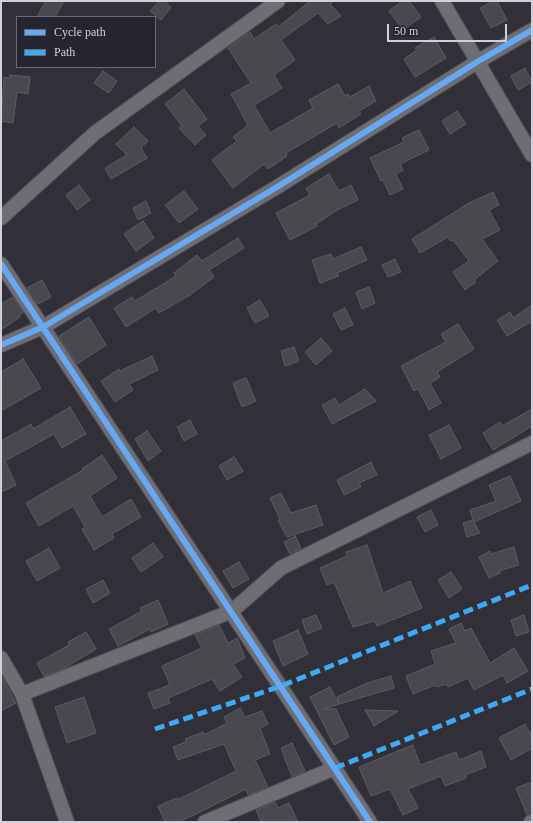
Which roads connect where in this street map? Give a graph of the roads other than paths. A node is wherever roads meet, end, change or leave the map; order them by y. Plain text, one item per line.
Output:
1 (278, 1) edge
2 (442, 1) edge
3 (532, 30) edge
4 (477, 62) junction
5 (532, 155) edge
6 (1, 218) edge
7 (1, 264) edge
8 (43, 327) junction
9 (1, 345) edge
10 (532, 443) edge
11 (232, 611) junction
12 (1, 658) edge
13 (22, 694) junction
14 (335, 768) junction
15 (67, 822) edge
16 (205, 822) edge
17 (370, 822) edge

1 - 6 street
2 - 4 street
3 - 4 street
4 - 5 street
4 - 8 street
7 - 8 street
8 - 9 street
8 - 11 street
10 - 11 street
11 - 13 street
11 - 14 street
12 - 13 street
13 - 15 street
14 - 16 street
14 - 17 street

